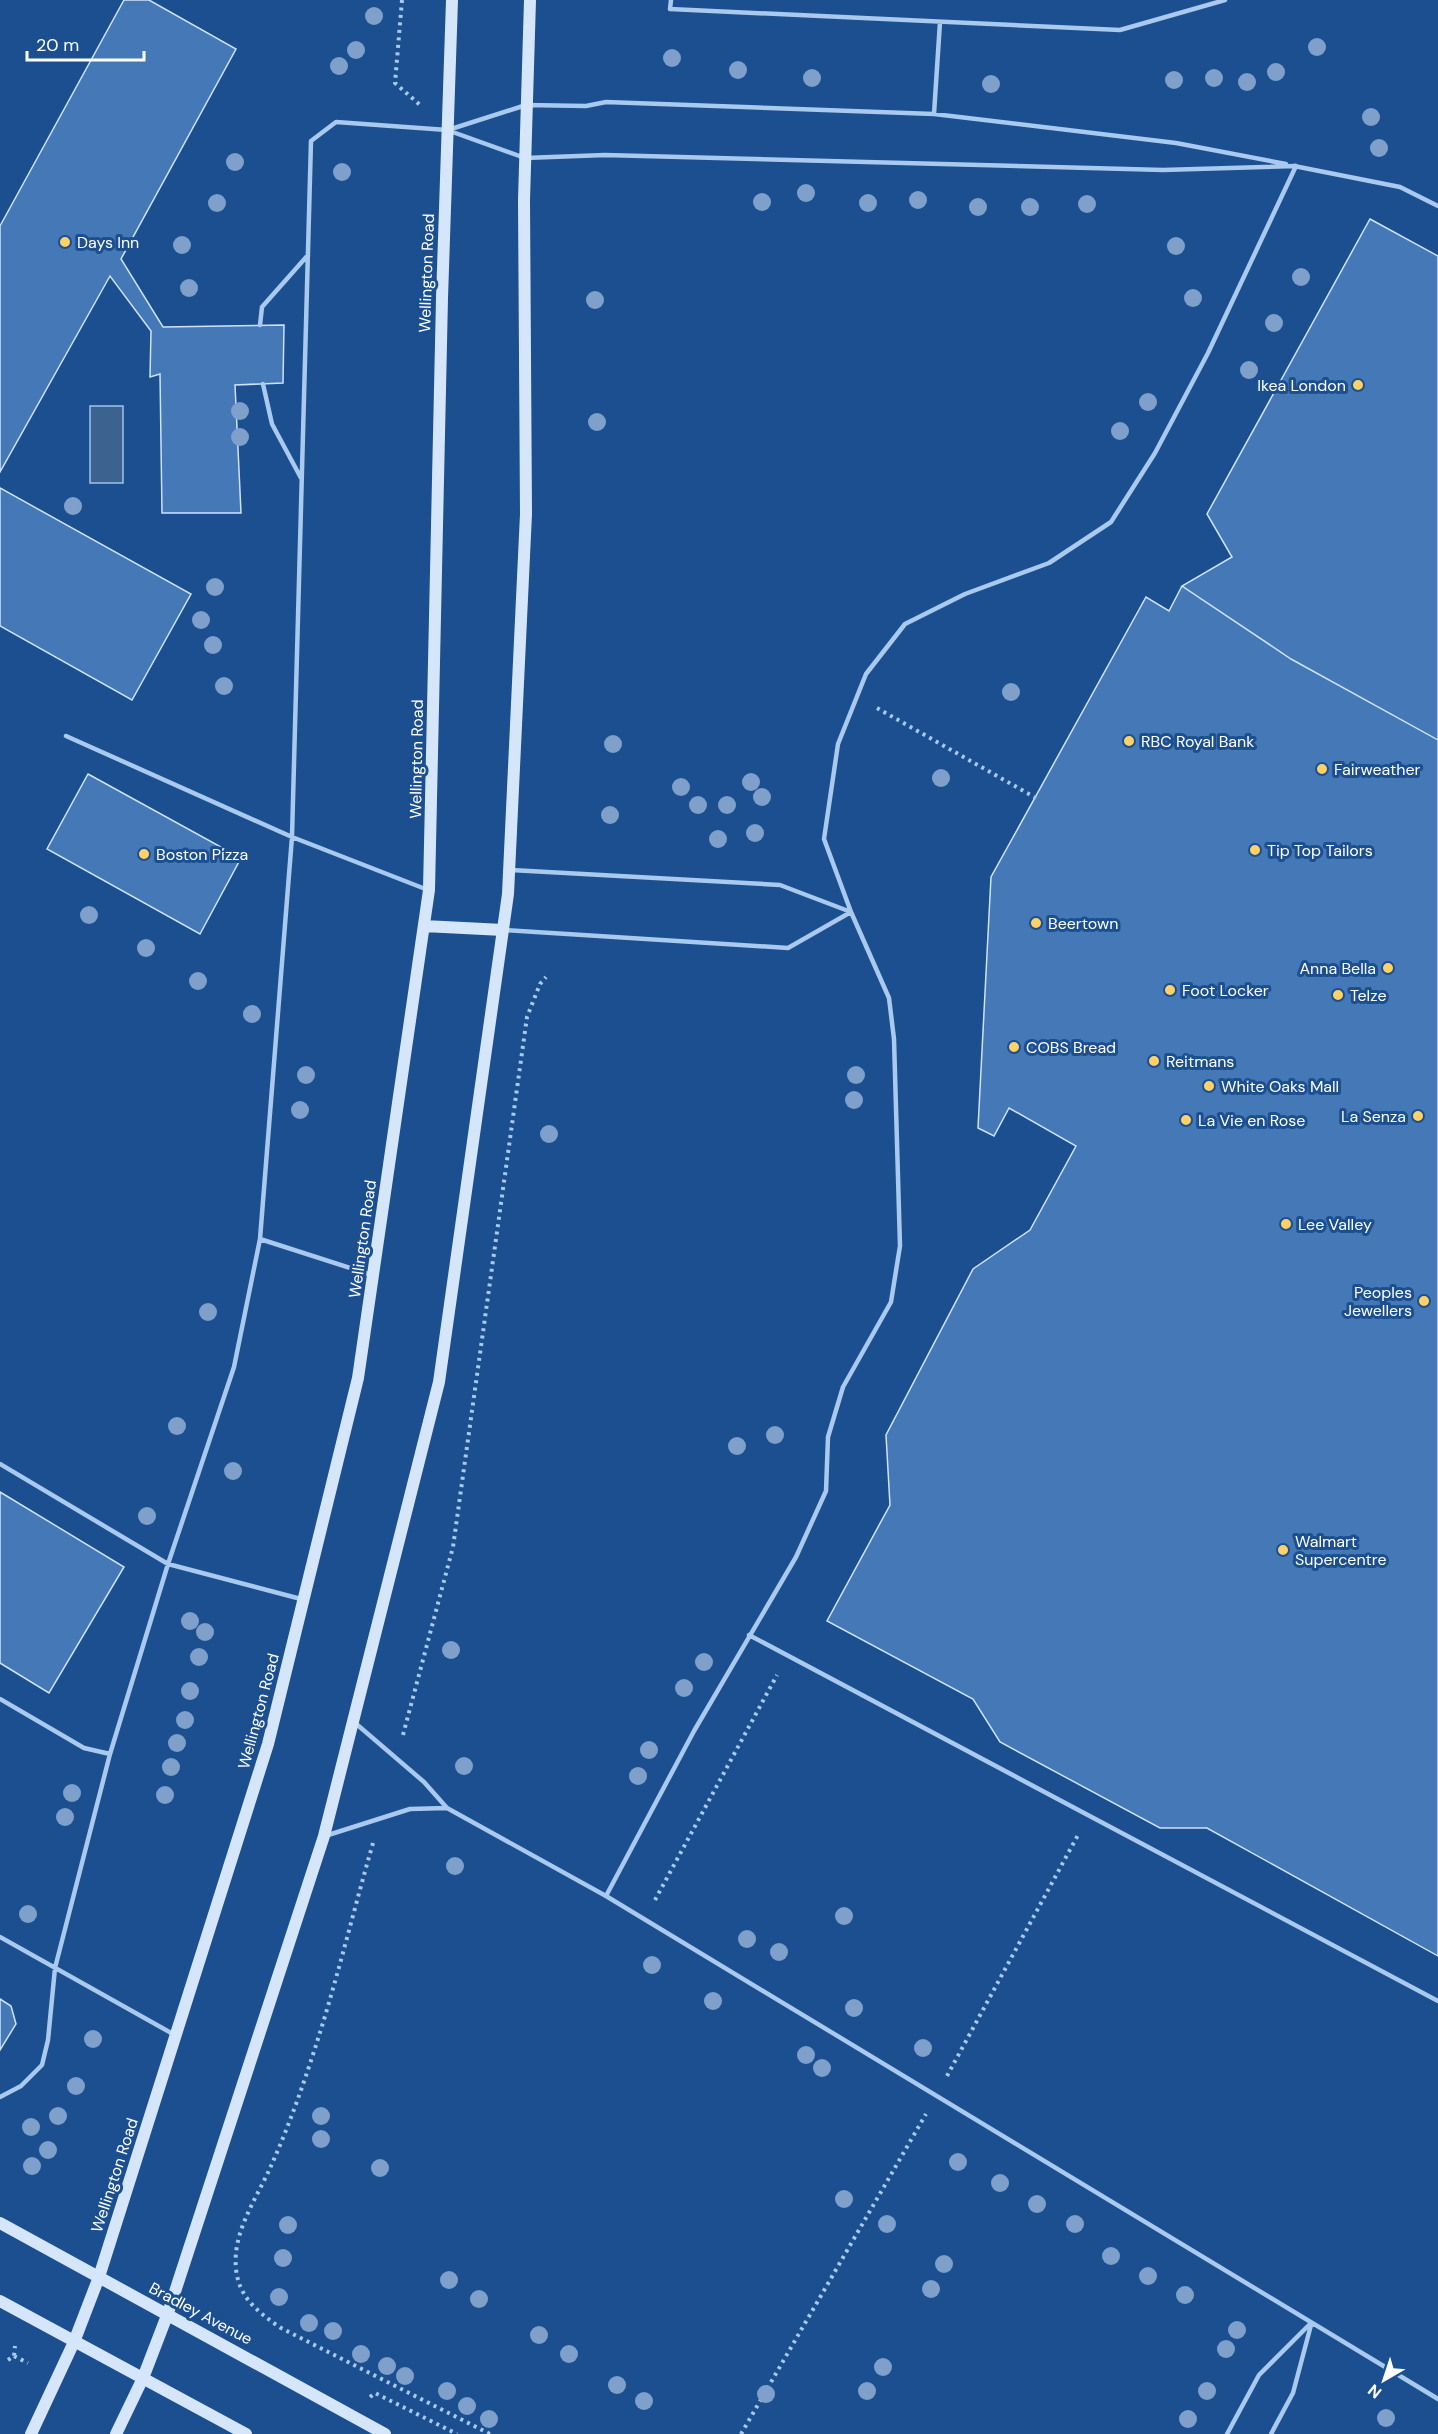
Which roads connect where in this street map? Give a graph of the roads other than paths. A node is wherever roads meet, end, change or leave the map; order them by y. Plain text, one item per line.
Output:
1 (453, 0) edge
2 (530, 0) edge
3 (670, 0) edge
4 (1225, 0) edge
5 (940, 22) junction
6 (526, 105) junction
7 (934, 114) junction
8 (447, 130) junction
9 (525, 158) junction
10 (1296, 166) junction
11 (1438, 206) edge
12 (308, 255) junction
13 (260, 325) dead end
14 (262, 384) dead end
15 (302, 478) junction
16 (66, 736) dead end
17 (292, 837) junction
18 (509, 870) junction
19 (429, 890) junction
20 (851, 912) junction
21 (424, 926) junction
22 (503, 930) junction
23 (260, 1239) junction
24 (373, 1275) junction
25 (0, 1464) edge
26 (168, 1564) junction
27 (304, 1600) junction
28 (749, 1635) junction
29 (0, 1699) edge
30 (353, 1720) junction
31 (110, 1754) junction
32 (447, 1808) junction
33 (324, 1836) junction
34 (606, 1896) junction
35 (0, 1937) edge
36 (55, 1968) junction
37 (1438, 2001) edge
38 (176, 2036) junction
39 (0, 2097) edge
40 (0, 2223) edge
41 (99, 2277) junction
42 (0, 2301) edge
43 (168, 2313) junction
44 (1311, 2323) junction
45 (74, 2342) junction
46 (143, 2378) junction
47 (1438, 2399) edge
48 (31, 2434) edge
49 (116, 2434) edge
50 (246, 2434) edge
51 (385, 2434) edge
52 (1227, 2434) edge
53 (1271, 2434) edge

1 - 8 main road, Wellington Road
2 - 6 main road
3 - 5 lane
4 - 5 lane
5 - 7 lane
6 - 7 lane
6 - 8 lane
6 - 9 main road
7 - 10 lane
8 - 9 lane
8 - 12 lane
8 - 19 main road, Wellington Road
9 - 10 lane
9 - 18 main road
10 - 11 lane
10 - 20 lane
12 - 13 lane
12 - 15 lane
14 - 15 lane
15 - 17 lane
16 - 17 lane
17 - 19 lane
17 - 23 lane
18 - 20 lane
18 - 22 main road
19 - 21 main road, Wellington Road
20 - 22 lane
20 - 28 lane
21 - 22 main road
21 - 24 main road, Wellington Road
22 - 30 main road
23 - 24 lane
23 - 26 lane
24 - 27 main road, Wellington Road
25 - 26 lane
26 - 27 lane
26 - 31 lane
27 - 38 main road, Wellington Road
28 - 34 lane
28 - 37 lane
29 - 31 lane
30 - 32 lane
30 - 33 main road
31 - 36 lane
32 - 33 lane
32 - 34 lane
33 - 43 main road
34 - 44 lane
35 - 36 lane
36 - 38 lane
36 - 39 lane
38 - 41 main road, Wellington Road
40 - 41 main road, Bradley Avenue
41 - 43 main road, Bradley Avenue
41 - 45 main road, Wellington Road
42 - 45 main road
43 - 46 main road
43 - 51 main road, Bradley Avenue
44 - 47 lane
44 - 52 lane
44 - 53 lane
45 - 46 main road
45 - 48 main road, Wellington Road
46 - 49 main road
46 - 50 main road

